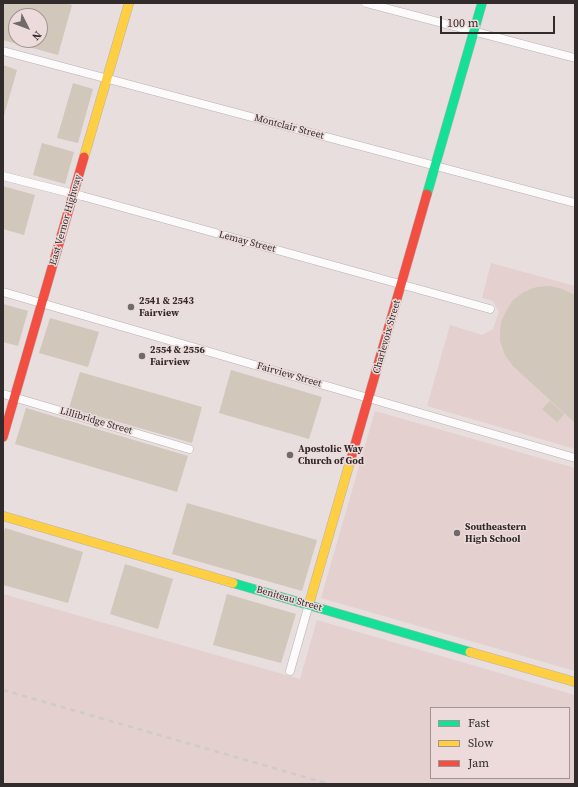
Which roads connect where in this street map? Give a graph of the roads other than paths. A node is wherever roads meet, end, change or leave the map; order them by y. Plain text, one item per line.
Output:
1 (128, 3) edge
2 (366, 3) edge
3 (482, 3) edge
4 (475, 32) junction
5 (3, 51) edge
6 (575, 58) edge
7 (107, 79) junction
8 (436, 166) junction
9 (3, 176) edge
10 (73, 195) junction
11 (575, 203) edge
12 (402, 284) junction
13 (3, 292) edge
14 (42, 303) junction
15 (490, 309) dead end
16 (3, 394) edge
17 (14, 398) junction
18 (369, 398) junction
19 (3, 437) edge
20 (189, 449) dead end
21 (575, 458) edge
22 (3, 516) edge
23 (309, 604) junction
24 (290, 671) dead end
25 (575, 682) edge

1 - 7 street, East Vernor Highway
2 - 4 street
3 - 4 street, Charlevoix Street
4 - 6 street
4 - 8 street, Charlevoix Street
5 - 7 street, Montclair Street
7 - 8 street, Montclair Street
7 - 10 street, East Vernor Highway
8 - 11 street, Montclair Street
8 - 12 street, Charlevoix Street
9 - 10 street, Lemay Street
10 - 12 street, Lemay Street
10 - 14 street, East Vernor Highway
12 - 15 street, Lemay Street
12 - 18 street, Charlevoix Street
13 - 14 street, Fairview Street
14 - 17 street, East Vernor Highway
14 - 18 street, Fairview Street
16 - 17 street, Lillibridge Street
17 - 19 street, East Vernor Highway
17 - 20 street, Lillibridge Street
18 - 21 street, Fairview Street
18 - 23 street, Charlevoix Street
22 - 23 street, Beniteau Street
23 - 24 street, Charlevoix Street
23 - 25 street, Beniteau Street

